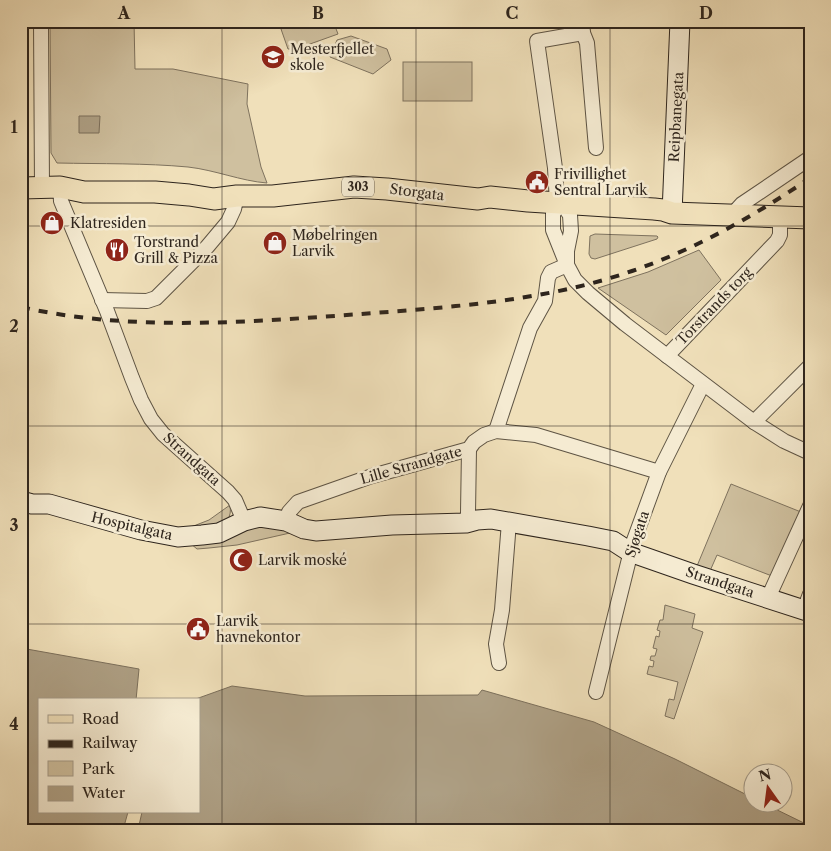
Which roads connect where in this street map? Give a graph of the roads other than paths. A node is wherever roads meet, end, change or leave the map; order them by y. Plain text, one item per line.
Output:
1 (41, 21) edge
2 (680, 21) edge
3 (582, 27) edge
4 (596, 148) dead end
5 (810, 158) edge
6 (41, 188) edge
7 (237, 196) junction
8 (561, 208) junction
9 (672, 213) junction
10 (732, 215) junction
11 (780, 217) junction
12 (810, 218) edge
13 (567, 265) junction
14 (102, 300) junction
15 (667, 356) junction
16 (810, 366) edge
17 (703, 384) junction
18 (754, 422) junction
19 (496, 431) junction
20 (469, 449) junction
21 (810, 453) edge
22 (659, 472) junction
23 (21, 492) edge
24 (21, 501) edge
25 (49, 504) junction
26 (810, 506) edge
27 (244, 521) junction
28 (286, 521) junction
29 (466, 523) junction
30 (508, 528) junction
31 (630, 552) junction
32 (768, 598) junction
33 (808, 605) edge
34 (499, 663) dead end
35 (596, 692) dead end

1 - 6 street, Strandgata
2 - 9 main road, Reipbanegata
3 - 4 street
3 - 8 street, Torstrands torg
5 - 10 street
6 - 7 main road, Storgata / 303
6 - 14 street, Strandgata
7 - 8 main road, Storgata / 303
7 - 14 street
8 - 9 main road, Storgata / 303
8 - 13 street, Torstrands torg
9 - 10 main road, Storgata / 303
10 - 11 main road, Storgata / 303
11 - 12 main road, Storgata / 303
11 - 15 street, Torstrands torg
13 - 15 street, Torstrands torg
13 - 19 street
14 - 27 street, Strandgata
15 - 17 street
16 - 18 street
17 - 18 street
17 - 22 street, Sjøgata
18 - 21 street
19 - 20 street, Lille Strandgate
19 - 22 street
20 - 28 street, Lille Strandgate
20 - 29 street
22 - 31 street, Sjøgata
23 - 25 main road, Hospitalgata
24 - 25 main road, Hospitalgata
25 - 27 main road, Hospitalgata
26 - 32 street
27 - 28 main road, Strandgata
28 - 29 main road, Strandgata
29 - 30 main road, Strandgata
30 - 31 main road, Strandgata
30 - 34 street
31 - 32 main road, Strandgata
31 - 35 street, Sjøgata
32 - 33 main road, Strandgata

